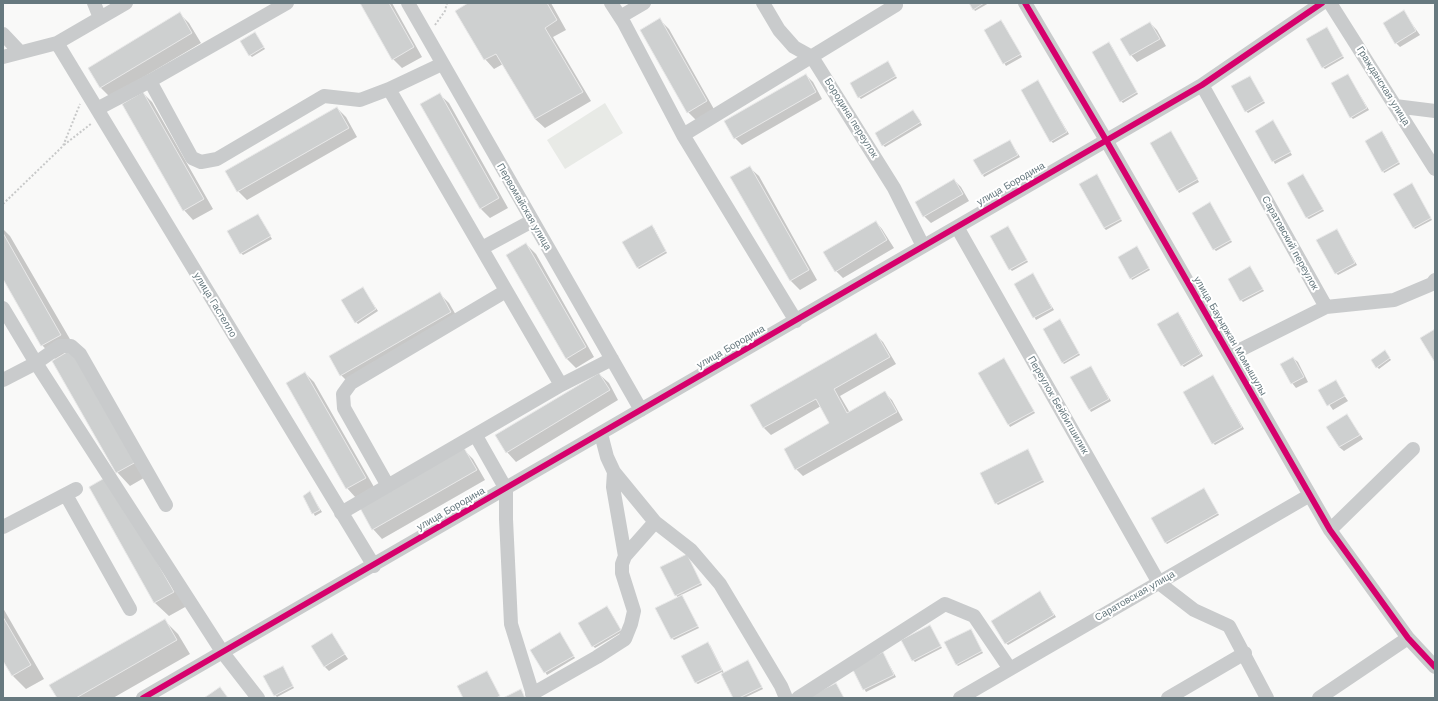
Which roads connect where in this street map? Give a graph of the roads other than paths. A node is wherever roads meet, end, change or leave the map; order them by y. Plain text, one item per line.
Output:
1 (94, 3) edge
2 (126, 3) edge
3 (287, 3) edge
4 (408, 3) edge
5 (611, 3) edge
6 (644, 3) edge
7 (763, 3) edge
8 (1025, 3) edge
9 (1322, 3) edge
10 (1330, 3) edge
11 (896, 5) dead end
12 (620, 17) junction
13 (100, 18) junction
14 (3, 34) edge
15 (57, 42) junction
16 (20, 52) junction
17 (812, 56) junction
18 (3, 57) edge
19 (442, 64) junction
20 (150, 81) junction
21 (1202, 85) junction
22 (389, 90) junction
23 (1395, 106) junction
24 (1435, 111) edge
25 (99, 113) junction
26 (683, 135) junction
27 (1106, 140) junction
28 (1435, 169) edge
29 (532, 221) junction
30 (957, 227) junction
31 (923, 246) junction
32 (482, 248) junction
33 (1435, 280) edge
34 (506, 291) junction
35 (1326, 307) junction
36 (3, 308) edge
37 (796, 321) junction
38 (1230, 355) junction
39 (612, 359) junction
40 (36, 363) junction
41 (3, 380) edge
42 (561, 385) junction
43 (641, 410) junction
44 (602, 434) junction
45 (476, 436) junction
46 (1413, 449) dead end
47 (614, 472) junction
48 (388, 486) junction
49 (506, 489) junction
50 (1310, 495) junction
51 (166, 505) dead end
52 (341, 513) junction
53 (655, 522) junction
54 (3, 527) edge
55 (1330, 530) junction
56 (625, 556) junction
57 (374, 566) junction
58 (1158, 583) junction
59 (130, 609) dead end
60 (1408, 638) junction
61 (223, 653) junction
62 (1245, 653) junction
63 (1435, 667) edge
64 (1010, 668) junction
65 (533, 696) edge
66 (143, 698) edge
67 (258, 698) edge
68 (786, 698) edge
69 (798, 698) edge
70 (960, 698) edge
71 (1168, 698) edge
72 (1267, 698) edge
73 (1320, 698) edge

1 - 13 street
2 - 13 street
3 - 20 street
4 - 19 street, Первомайская улица
5 - 12 street
6 - 12 street
7 - 17 street
8 - 27 street, улица Бауыржан Момышулы
9 - 21 street, улица Бородина
10 - 23 street, Гражданская улица
11 - 17 street
12 - 26 street
13 - 15 street
14 - 16 street
15 - 16 street
15 - 25 street, улица Гастелло
16 - 18 street
17 - 26 street
17 - 31 street, Бородина переулок
19 - 22 street
19 - 29 street, Первомайская улица
20 - 22 street
20 - 25 street
21 - 27 street, улица Бородина
21 - 35 street, Саратовский переулок
22 - 32 street
23 - 24 street
23 - 28 street, Гражданская улица
25 - 52 street, улица Гастелло
26 - 37 street
27 - 30 street, улица Бородина
27 - 38 street, улица Бауыржан Момышулы
29 - 32 street
29 - 39 street, Первомайская улица
30 - 31 street, улица Бородина
30 - 58 street, Переулок Бейбитшилик
31 - 37 street, улица Бородина
32 - 34 street
33 - 35 street
34 - 42 street
34 - 48 street
35 - 38 street
36 - 40 street
37 - 43 street, улица Бородина
38 - 50 street, улица Бауыржан Момышулы
39 - 42 street
39 - 43 street, Первомайская улица
40 - 41 street
40 - 51 street
40 - 61 street
42 - 45 street
43 - 44 street, улица Бородина
44 - 47 street
44 - 49 street, улица Бородина
45 - 48 street
45 - 49 street
46 - 55 street
47 - 53 street
47 - 56 street
48 - 52 street
49 - 57 street, улица Бородина
49 - 65 street
50 - 55 street, улица Бауыржан Момышулы
50 - 58 street, Саратовская улица
52 - 57 street, улица Гастелло
53 - 56 street
53 - 68 street
54 - 59 street
55 - 60 street, улица Бауыржан Момышулы
56 - 65 street
57 - 61 street, улица Бородина
58 - 62 street
58 - 64 street, Саратовская улица
60 - 63 street, улица Бауыржан Момышулы
60 - 73 street
61 - 66 street, улица Бородина
61 - 67 street
62 - 71 street
62 - 72 street
64 - 69 street
64 - 70 street, Саратовская улица

